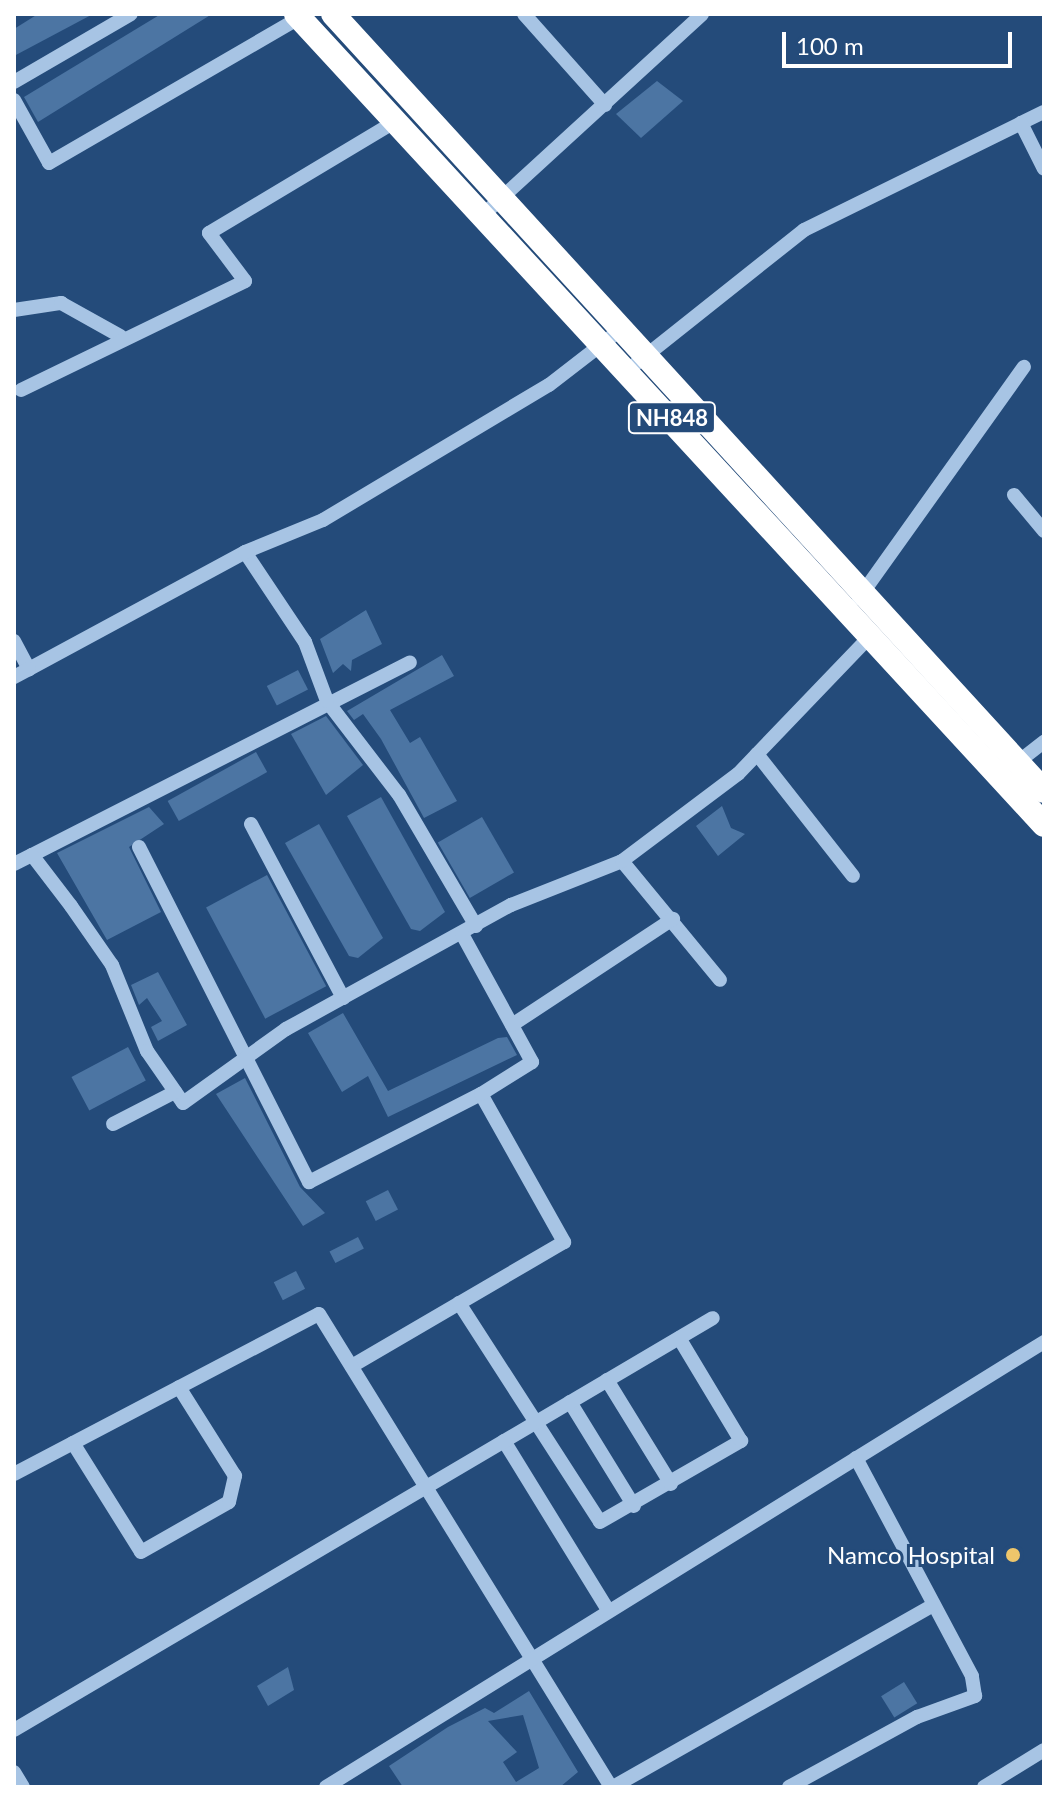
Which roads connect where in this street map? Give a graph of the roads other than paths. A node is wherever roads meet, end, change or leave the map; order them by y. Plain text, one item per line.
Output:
1 (131, 14) edge
2 (333, 14) edge
3 (702, 14) edge
4 (297, 16) edge
5 (529, 16) edge
6 (14, 82) edge
7 (14, 100) edge
8 (605, 105) junction
9 (1044, 112) edge
10 (396, 121) junction
11 (1021, 123) junction
12 (1044, 169) edge
13 (502, 197) junction
14 (483, 215) junction
15 (14, 310) edge
16 (624, 327) junction
17 (120, 336) junction
18 (604, 344) junction
19 (649, 353) junction
20 (1024, 367) dead end
21 (628, 370) junction
22 (16, 388) edge
23 (717, 428) junction
24 (697, 445) junction
25 (1014, 495) dead end
26 (794, 513) junction
27 (775, 530) junction
28 (1044, 531) edge
29 (245, 552) junction
30 (864, 591) junction
31 (848, 610) junction
32 (887, 616) junction
33 (871, 635) junction
34 (14, 641) edge
35 (410, 662) dead end
36 (29, 669) junction
37 (14, 677) edge
38 (327, 701) junction
39 (1044, 742) edge
40 (757, 754) junction
41 (1018, 762) junction
42 (1044, 791) edge
43 (251, 824) dead end
44 (1044, 825) edge
45 (139, 847) dead end
46 (32, 855) junction
47 (622, 861) junction
48 (14, 864) edge
49 (853, 876) dead end
50 (673, 919) junction
51 (476, 926) junction
52 (462, 934) junction
53 (720, 980) dead end
54 (343, 998) junction
55 (512, 1025) junction
56 (247, 1056) junction
57 (175, 1092) junction
58 (481, 1094) junction
59 (113, 1124) dead end
60 (459, 1303) junction
61 (713, 1318) dead end
62 (679, 1338) junction
63 (1044, 1342) edge
64 (352, 1366) junction
65 (607, 1380) junction
66 (179, 1387) junction
67 (570, 1402) junction
68 (534, 1423) junction
69 (504, 1441) junction
70 (73, 1443) junction
71 (856, 1458) junction
72 (14, 1474) edge
73 (671, 1484) junction
74 (428, 1486) junction
75 (634, 1506) junction
76 (931, 1606) junction
77 (608, 1610) junction
78 (531, 1661) junction
79 (14, 1730) edge
80 (1044, 1750) edge
81 (14, 1772) edge
82 (23, 1787) edge
83 (326, 1787) edge
84 (612, 1787) edge
85 (789, 1787) edge
86 (984, 1787) edge

1 - 6 street
2 - 13 highway, NH848
3 - 8 street
4 - 7 street
4 - 10 highway, NH848
5 - 8 street
8 - 13 street
9 - 11 street
10 - 14 highway, NH848
10 - 17 street
11 - 12 street
11 - 19 street
13 - 14 street
13 - 16 highway, NH848
14 - 18 highway, NH848
15 - 17 street
16 - 18 street
16 - 19 highway, NH848
17 - 22 street
18 - 21 highway, NH848
18 - 29 street
19 - 21 street
19 - 23 highway, NH848
20 - 30 street
21 - 24 highway, NH848
23 - 24 highway
23 - 26 highway, NH848
24 - 27 highway, NH848
25 - 28 street
26 - 27 highway
26 - 30 highway, NH848
27 - 31 highway, NH848
29 - 36 street
29 - 38 street
30 - 31 street
30 - 32 highway, NH848
31 - 33 highway, NH848
32 - 33 street
32 - 41 highway, NH848
33 - 40 street
33 - 44 highway, NH848
34 - 36 street
35 - 38 street
36 - 37 street
38 - 46 street
38 - 51 street
39 - 41 street
40 - 47 street
40 - 49 street
41 - 42 highway, NH848
43 - 54 street
45 - 56 street
46 - 48 street
46 - 57 street
47 - 50 street
47 - 51 street
50 - 53 street
50 - 55 street
51 - 52 street
52 - 54 street
52 - 55 street
54 - 56 street
55 - 58 street
56 - 57 street
56 - 58 street
57 - 59 street
58 - 60 street
60 - 64 street
60 - 68 street
61 - 62 street
62 - 65 street
62 - 73 street
63 - 71 street
64 - 66 street
64 - 74 street
65 - 67 street
65 - 73 street
66 - 70 street
66 - 70 street
67 - 68 street
67 - 75 street
68 - 69 street
68 - 75 street
69 - 74 street
69 - 77 street
70 - 72 street
71 - 76 street
71 - 77 street
73 - 75 street
74 - 78 street
74 - 79 street
76 - 84 street
76 - 85 street
77 - 78 street
78 - 83 street
78 - 84 street
80 - 86 street
81 - 82 street

